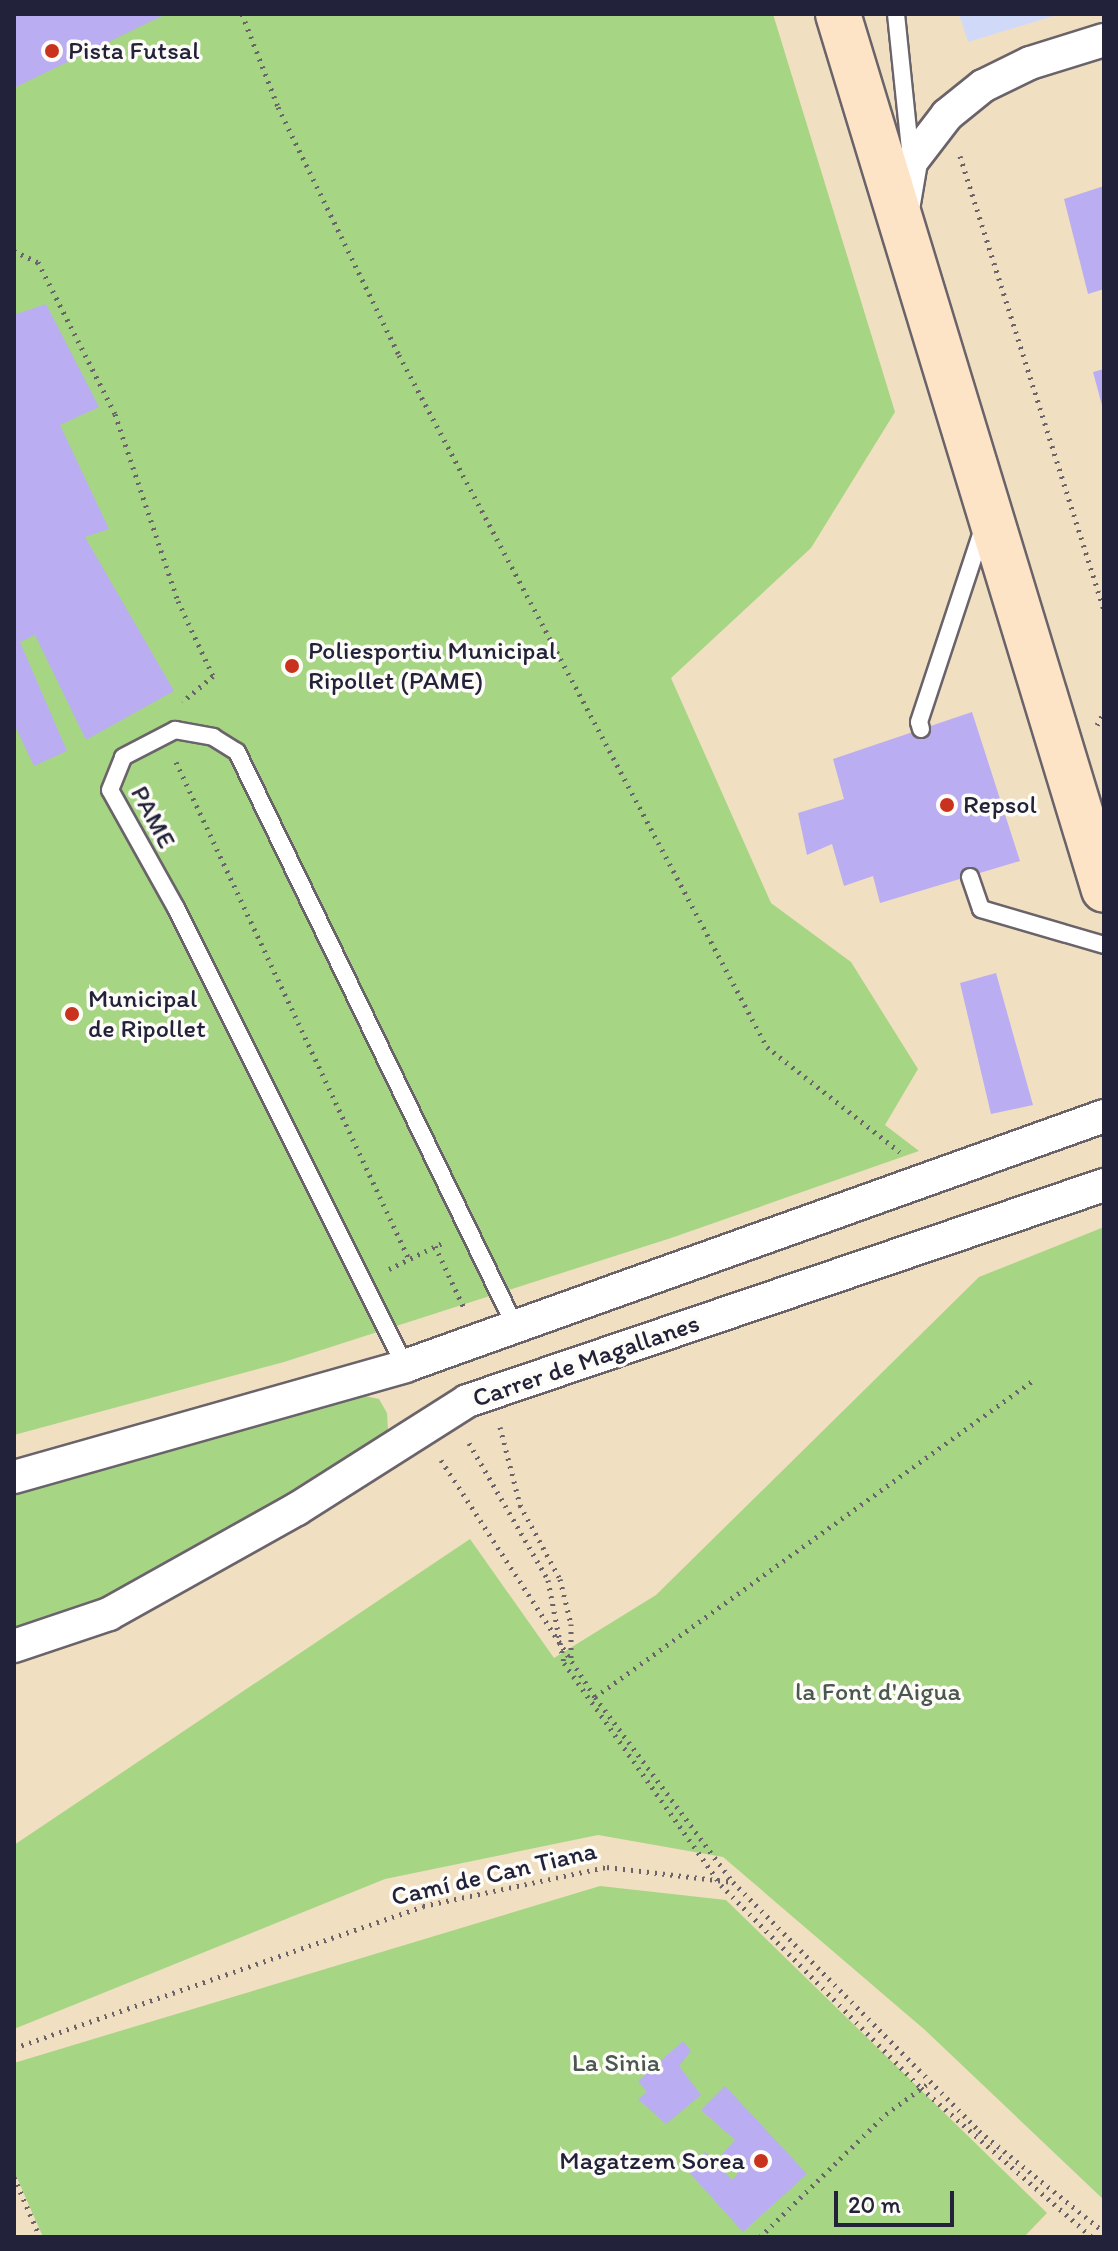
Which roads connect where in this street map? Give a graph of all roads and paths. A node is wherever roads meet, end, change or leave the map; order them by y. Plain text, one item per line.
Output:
1 (242, 14) edge
2 (838, 14) edge
3 (896, 14) edge
4 (1104, 40) edge
5 (947, 115) junction
6 (911, 162) junction
7 (901, 218) junction
8 (14, 251) edge
9 (990, 511) junction
10 (1104, 610) edge
11 (170, 711) dead end
12 (921, 729) dead end
13 (171, 751) dead end
14 (970, 877) dead end
15 (1104, 890) edge
16 (1104, 945) edge
17 (1104, 1116) edge
18 (933, 1177) junction
19 (1104, 1185) edge
20 (449, 1240) dead end
21 (435, 1246) junction
22 (408, 1257) junction
23 (376, 1277) dead end
24 (467, 1312) dead end
25 (515, 1326) junction
26 (405, 1366) junction
27 (1035, 1379) dead end
28 (451, 1411) junction
29 (499, 1414) dead end
30 (432, 1445) dead end
31 (14, 1477) edge
32 (560, 1642) junction
33 (14, 1646) edge
34 (571, 1659) junction
35 (595, 1697) junction
36 (733, 1882) junction
37 (721, 1885) junction
38 (14, 2048) edge
39 (930, 2082) junction
40 (921, 2088) junction
41 (14, 2177) edge
42 (1104, 2232) edge
43 (40, 2237) edge
44 (760, 2237) edge
45 (1092, 2237) edge

1 - 18 path
2 - 7 main road
3 - 6 lane
4 - 5 street
5 - 6 street
5 - 10 path
6 - 7 street
7 - 9 main road
8 - 11 path
9 - 12 lane
9 - 15 main road
13 - 22 path
14 - 16 lane
17 - 18 street
18 - 25 street
19 - 28 street, Carrer de Magallanes
20 - 21 path
21 - 22 path
21 - 24 path
22 - 23 path
25 - 26 street
25 - 26 lane, PAME
26 - 31 street
27 - 35 path
28 - 32 path
28 - 33 street, Carrer de Magallanes
29 - 34 path
30 - 32 path
32 - 34 path
32 - 37 path
34 - 35 path
35 - 36 path
36 - 37 path, Camí de Can Tiana
36 - 39 path
37 - 38 path, Camí de Can Tiana
37 - 40 path
39 - 40 path
39 - 42 path
40 - 44 path
40 - 45 path
41 - 43 path

